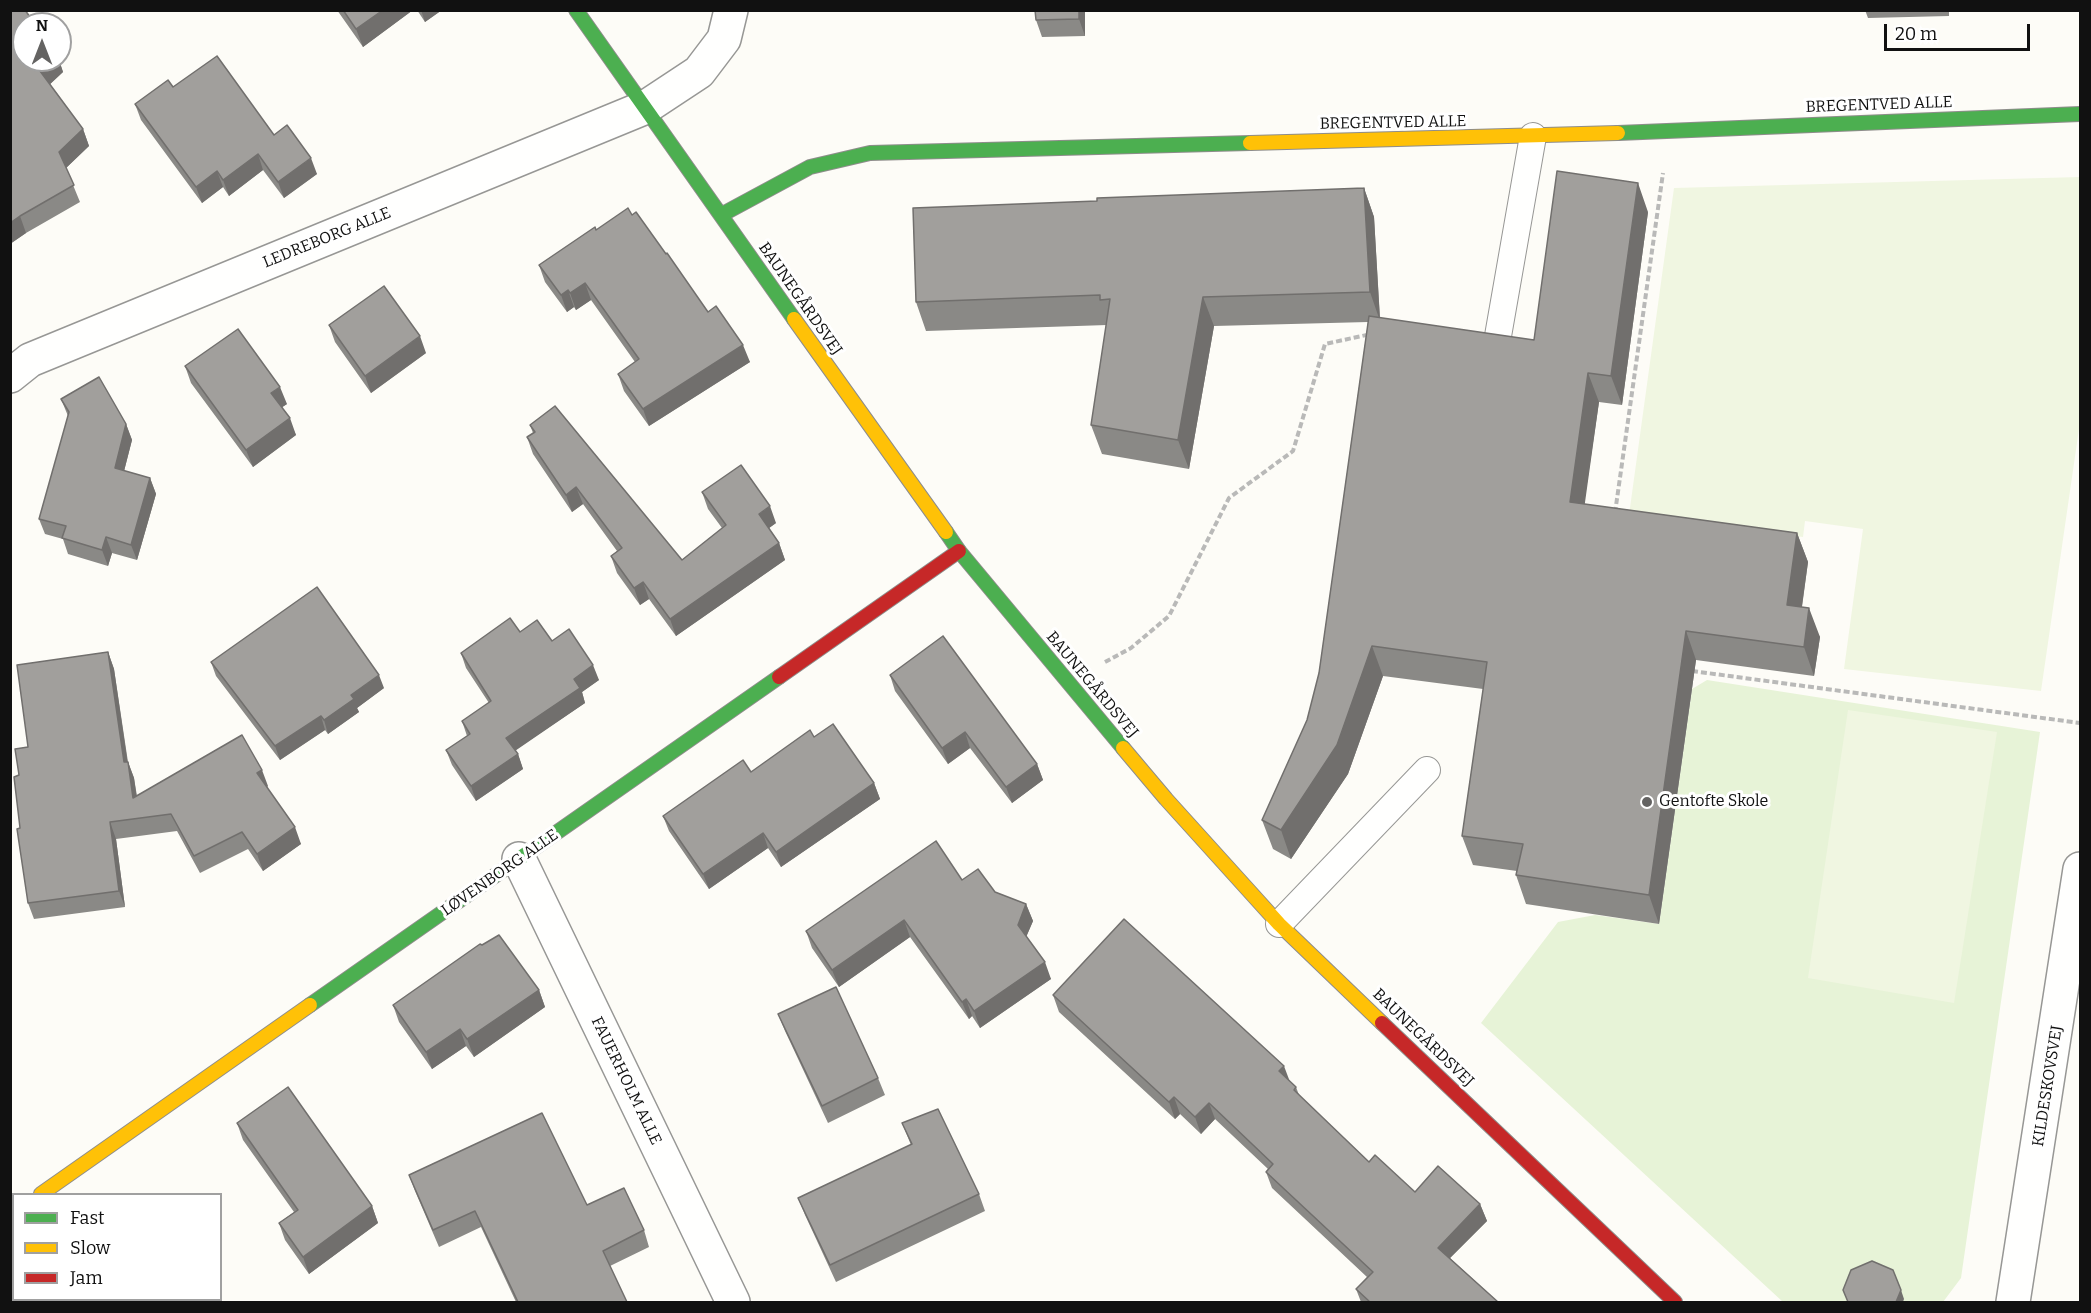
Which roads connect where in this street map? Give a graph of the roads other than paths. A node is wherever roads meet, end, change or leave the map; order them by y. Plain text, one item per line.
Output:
1 (576, 10) edge
2 (731, 10) edge
3 (646, 107) junction
4 (2080, 114) edge
5 (1533, 136) junction
6 (721, 215) junction
7 (1498, 336) edge
8 (10, 376) edge
9 (959, 551) junction
10 (1427, 770) dead end
11 (519, 859) junction
12 (2080, 869) edge
13 (1279, 924) junction
14 (42, 1193) edge
15 (733, 1302) edge
16 (1675, 1302) edge
17 (2013, 1302) edge

1 - 3 street, BAUNEGÅRDSVEJ
2 - 3 street, LEDREBORG ALLE
3 - 6 street, BAUNEGÅRDSVEJ
3 - 8 street, LEDREBORG ALLE
4 - 5 street, BREGENTVED ALLE
5 - 6 street, BREGENTVED ALLE
5 - 7 lane
6 - 9 street, BAUNEGÅRDSVEJ
9 - 11 street, LØVENBORG ALLE
9 - 13 street, BAUNEGÅRDSVEJ
10 - 13 lane
11 - 14 street, LØVENBORG ALLE
11 - 15 street, FAUERHOLM ALLE
12 - 17 street, KILDESKOVSVEJ
13 - 16 street, BAUNEGÅRDSVEJ

